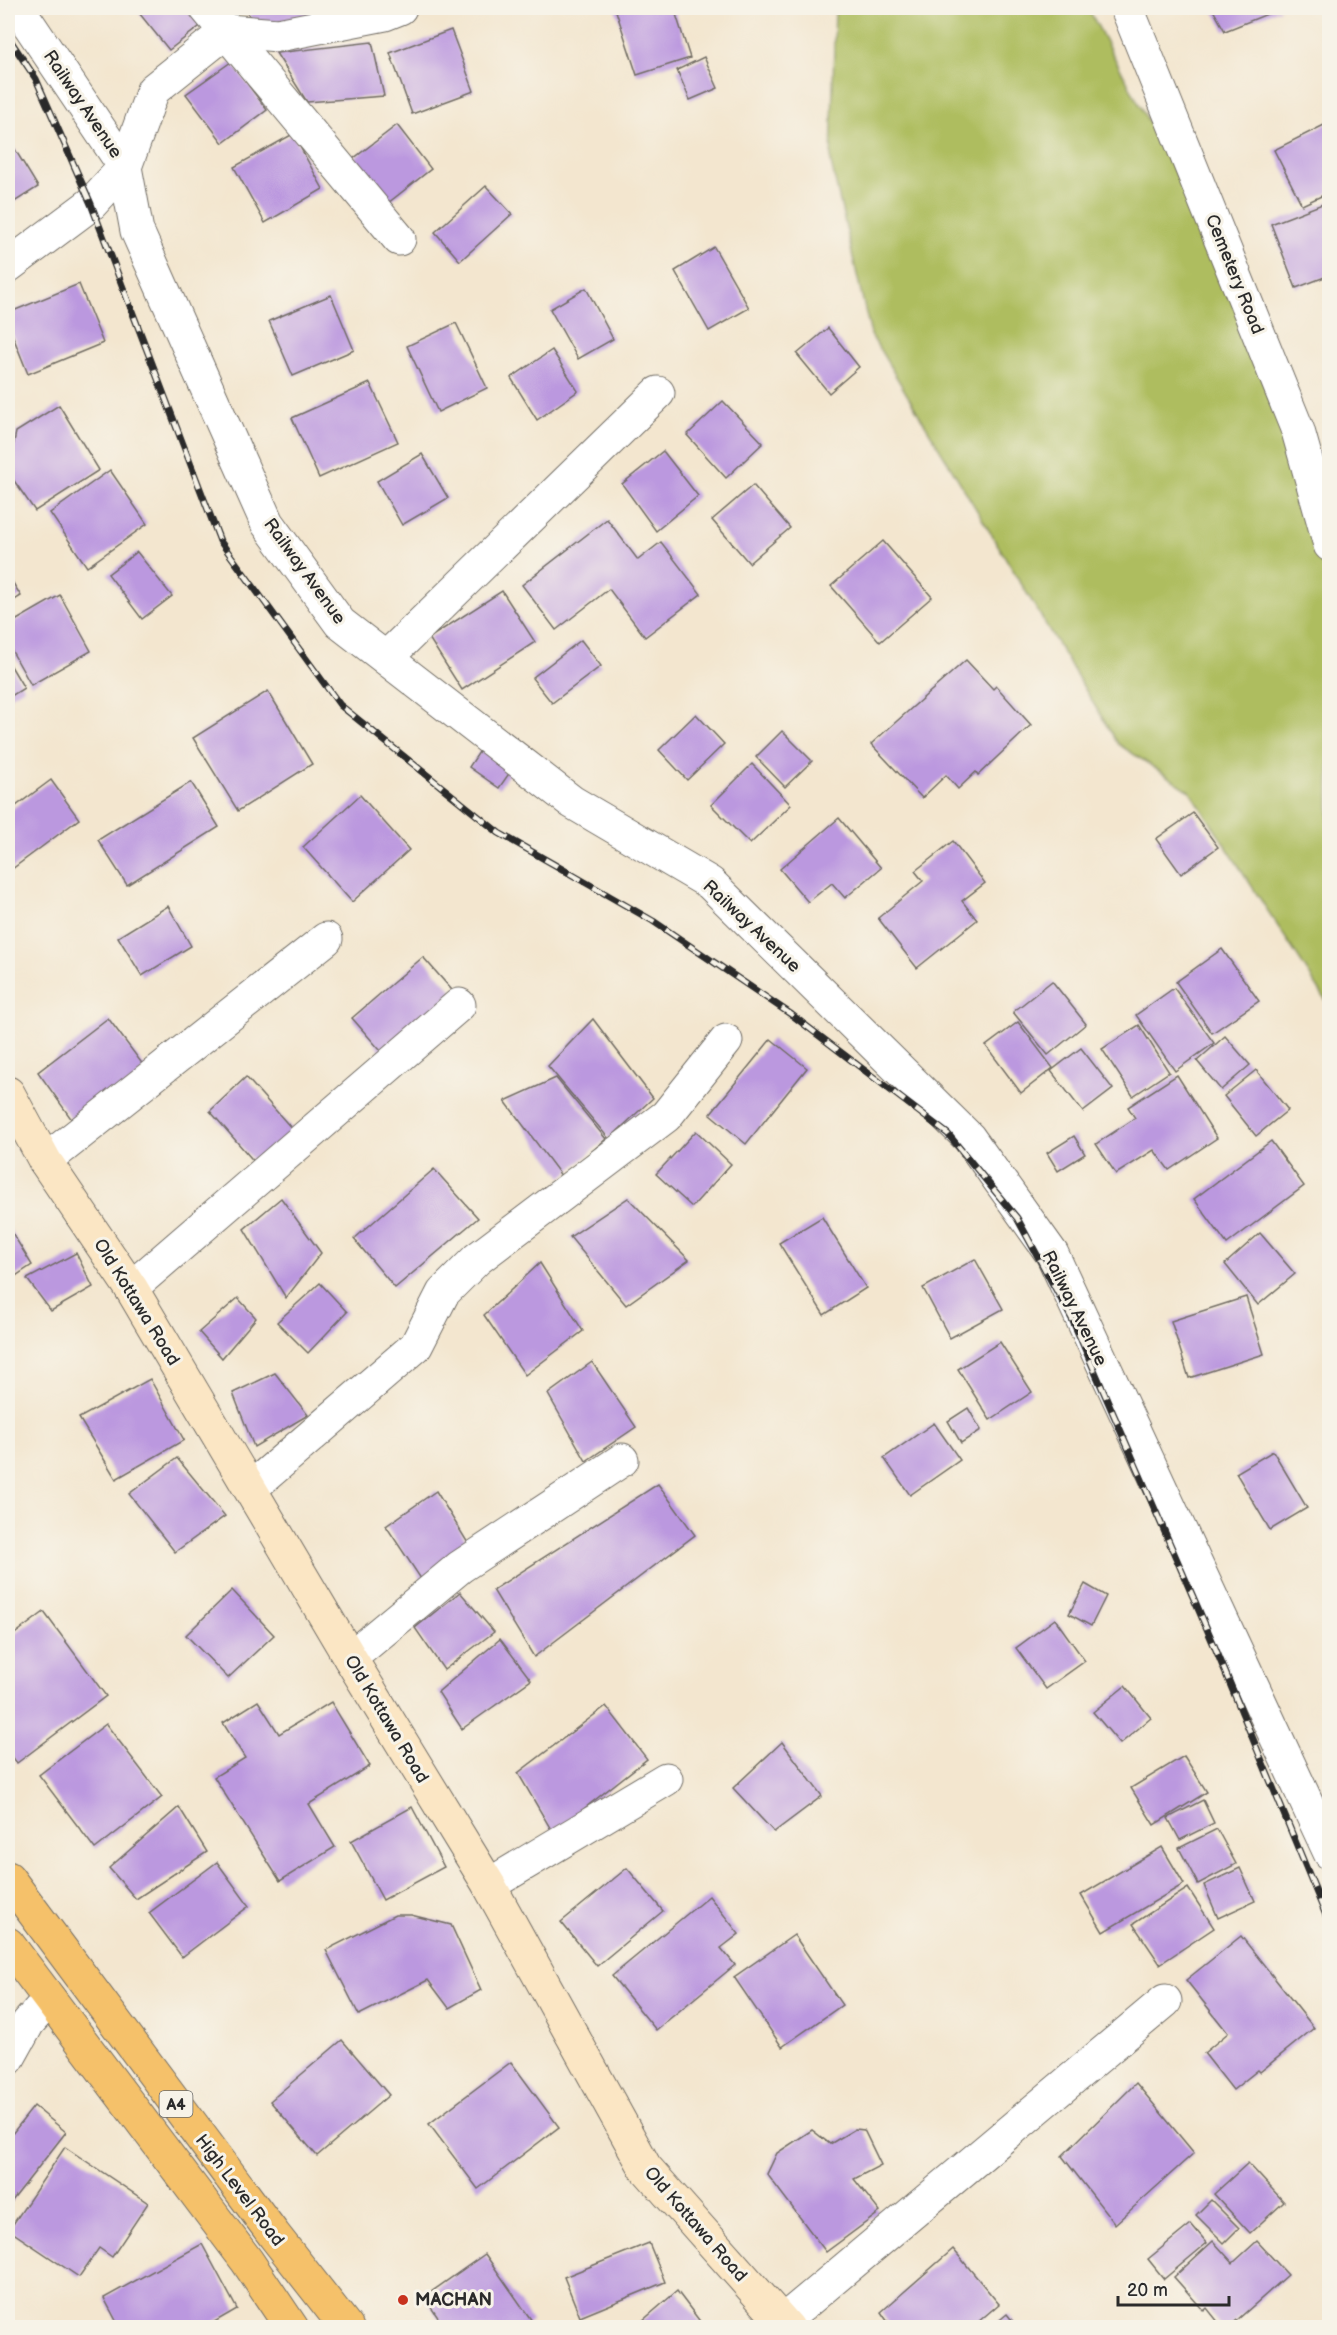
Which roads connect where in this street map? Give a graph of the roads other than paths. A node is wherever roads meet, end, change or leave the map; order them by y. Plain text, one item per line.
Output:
1 (18, 8) edge
2 (400, 8) edge
3 (1127, 8) edge
4 (217, 19) edge
5 (125, 166) junction
6 (399, 239) dead end
7 (8, 266) edge
8 (658, 393) dead end
9 (1329, 545) edge
10 (386, 658) junction
11 (326, 939) dead end
12 (459, 1005) dead end
13 (726, 1041) dead end
14 (8, 1093) edge
15 (45, 1161) junction
16 (131, 1287) junction
17 (622, 1460) dead end
18 (251, 1488) junction
19 (350, 1658) junction
20 (666, 1779) dead end
21 (1329, 1853) edge
22 (8, 1878) edge
23 (489, 1885) junction
24 (8, 1944) edge
25 (49, 1999) junction
26 (1165, 2001) dead end
27 (8, 2059) edge
28 (785, 2325) edge
29 (292, 2328) edge
30 (347, 2328) edge

1 - 5 street, Railway Avenue
2 - 4 street
3 - 9 street, Cemetery Road
4 - 5 street
4 - 6 street
5 - 7 street
5 - 10 street, Railway Avenue
8 - 10 street
10 - 21 street, Railway Avenue
11 - 15 street
12 - 16 street
13 - 18 street
14 - 15 street, Old Kottawa Road
15 - 16 street, Old Kottawa Road
16 - 18 street, Old Kottawa Road
17 - 19 street
18 - 19 street, Old Kottawa Road
19 - 23 street, Old Kottawa Road
20 - 23 street
22 - 30 highway, High Level Road / A4
23 - 28 street, Old Kottawa Road
24 - 25 highway, High Level Road / A4
25 - 27 street
25 - 29 highway, High Level Road / A4
26 - 28 street

